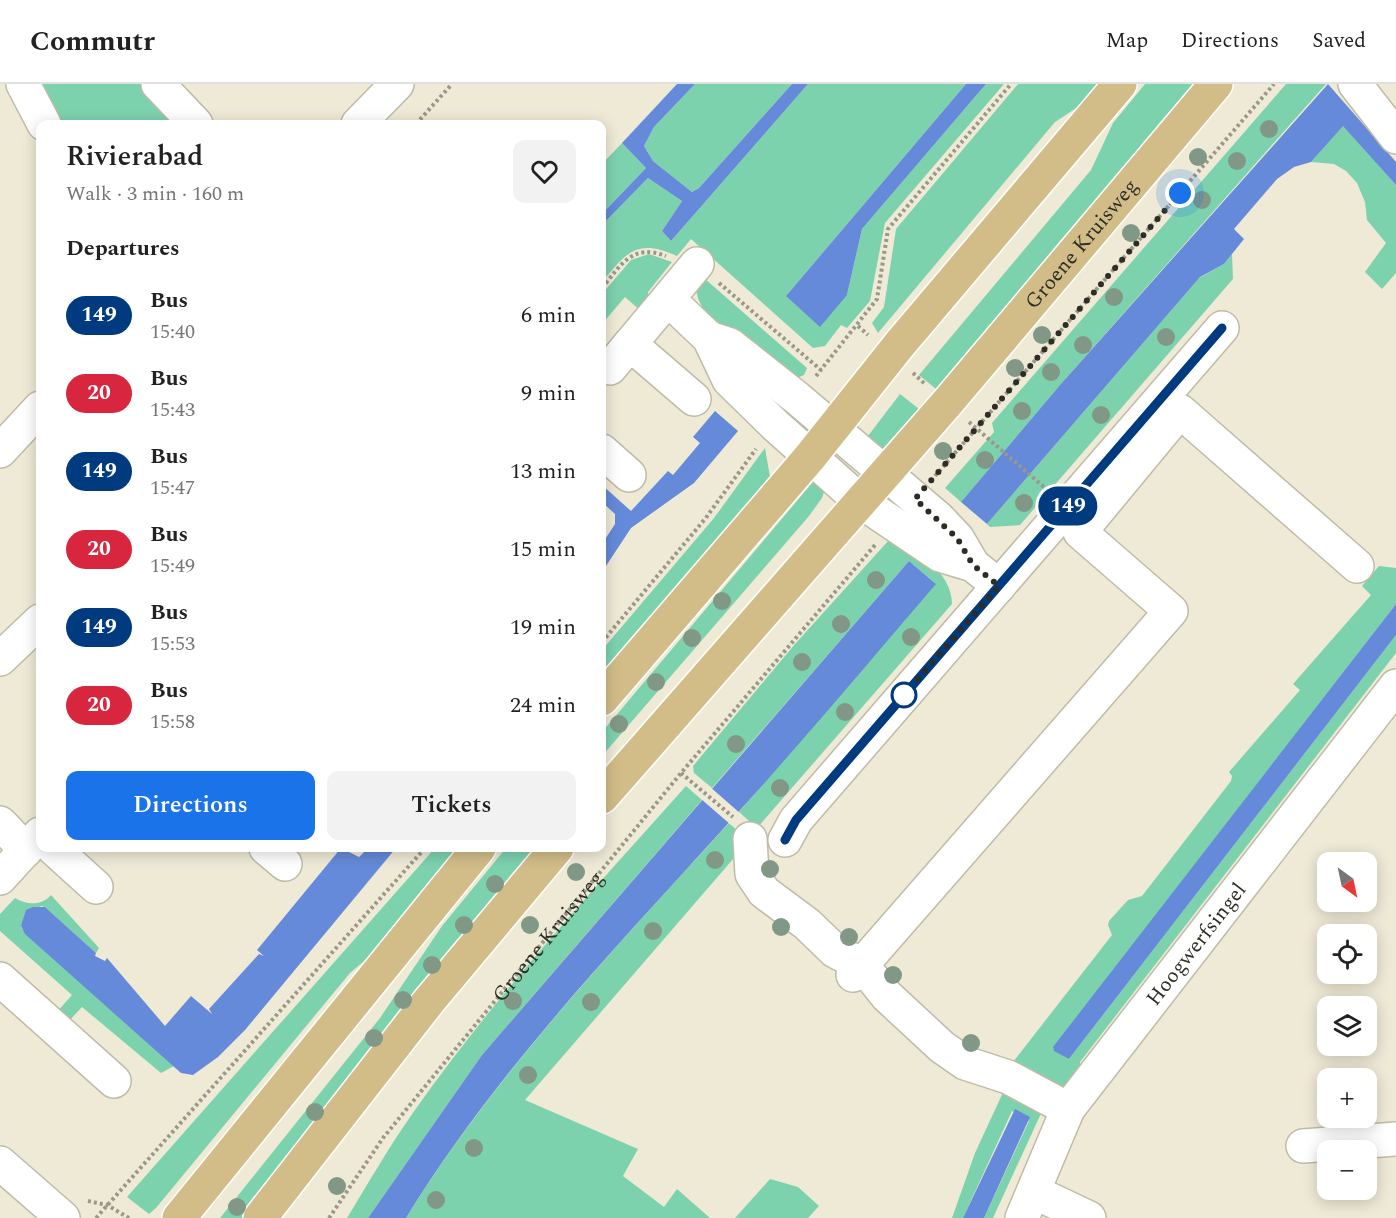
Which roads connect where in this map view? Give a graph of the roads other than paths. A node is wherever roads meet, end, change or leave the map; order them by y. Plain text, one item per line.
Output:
1 (23, 84) edge
2 (158, 84) edge
3 (397, 84) edge
4 (1120, 84) edge
5 (1216, 84) edge
6 (1355, 84) edge
7 (42, 120) edge
8 (192, 120) edge
9 (362, 120) edge
10 (1394, 130) edge
11 (697, 264) road end
12 (668, 299) junction
13 (1222, 328) dead end
14 (709, 338) junction
15 (694, 399) dead end
16 (36, 412) edge
17 (833, 428) junction
18 (6, 445) edge
19 (606, 456) edge
20 (810, 457) junction
21 (886, 472) junction
22 (628, 475) dead end
23 (860, 501) junction
24 (973, 565) junction
25 (1357, 566) dead end
26 (999, 586) junction
27 (36, 625) edge
28 (0, 659) edge
29 (1396, 686) edge
30 (606, 694) edge
31 (606, 792) edge
32 (0, 823) edge
33 (744, 831) road end
34 (36, 838) edge
35 (785, 840) dead end
36 (36, 844) edge
37 (54, 852) edge
38 (476, 852) edge
39 (554, 852) edge
40 (0, 878) edge
41 (96, 887) dead end
42 (858, 970) junction
43 (0, 979) edge
44 (114, 1081) dead end
45 (1068, 1108) junction
46 (1396, 1139) edge
47 (1303, 1146) dead end
48 (0, 1163) edge
49 (1028, 1205) edge
50 (63, 1218) edge
51 (179, 1218) edge
52 (260, 1218) edge
53 (1089, 1218) edge

1 - 7 street
2 - 8 street
3 - 9 street
4 - 17 main road
5 - 21 main road, Groene Kruisweg
6 - 10 street
11 - 12 street
12 - 14 street
12 - 15 street
13 - 26 street
14 - 17 street
14 - 20 street
16 - 18 street
17 - 20 main road
17 - 21 street
19 - 22 street
20 - 23 street
20 - 30 main road
21 - 23 main road, Groene Kruisweg
21 - 24 street
23 - 24 street
23 - 31 main road, Groene Kruisweg
24 - 26 street
25 - 42 street
26 - 35 street
27 - 28 street
29 - 45 street, Hoogwerfsingel
32 - 34 street
33 - 42 street
36 - 40 street
37 - 41 street
38 - 51 main road
39 - 52 main road
42 - 45 street
43 - 44 street
45 - 49 street, Hoogwerfsingel
46 - 47 street
48 - 50 street
49 - 53 street

